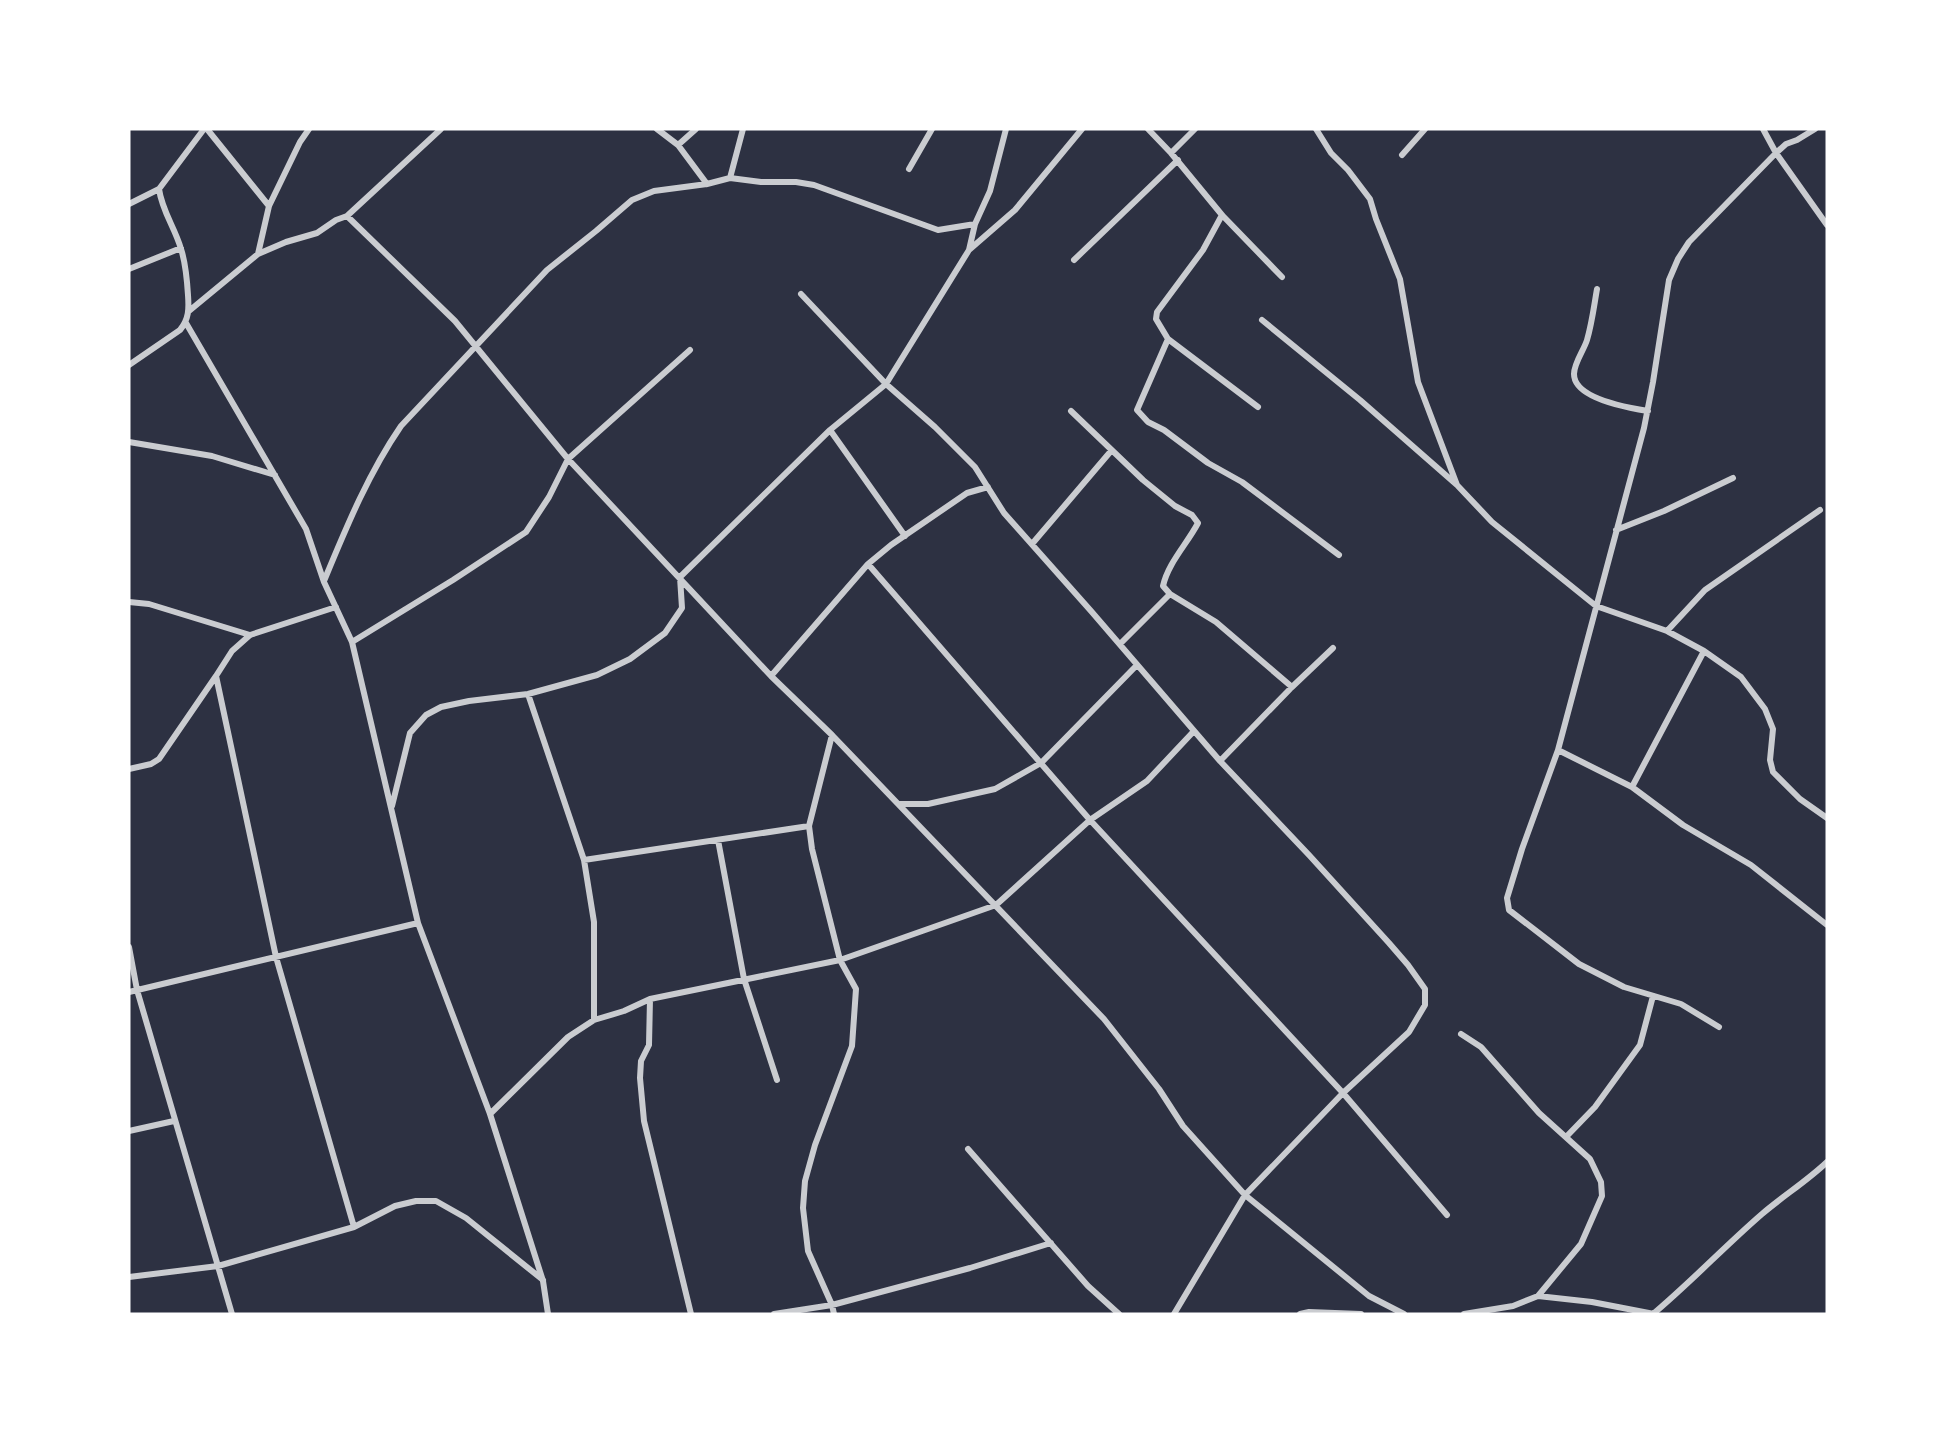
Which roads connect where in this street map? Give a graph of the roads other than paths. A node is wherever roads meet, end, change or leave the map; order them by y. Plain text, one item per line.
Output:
1 (206, 129) edge
2 (309, 129) edge
3 (441, 129) edge
4 (657, 129) edge
5 (696, 129) edge
6 (743, 129) edge
7 (932, 129) edge
8 (1006, 129) edge
9 (1082, 129) edge
10 (1148, 129) edge
11 (1196, 129) edge
12 (1316, 129) edge
13 (1425, 129) edge
14 (1763, 129) edge
15 (1815, 129) edge
16 (678, 145) junction
17 (1171, 153) junction
18 (1776, 153) junction
19 (1402, 155) dead end
20 (1178, 160) junction
21 (909, 169) dead end
22 (730, 178) junction
23 (707, 184) junction
24 (159, 189) junction
25 (129, 204) edge
26 (269, 206) junction
27 (1222, 215) junction
28 (347, 216) junction
29 (975, 224) junction
30 (1827, 225) edge
31 (181, 248) junction
32 (969, 250) junction
33 (258, 254) junction
34 (1074, 260) dead end
35 (129, 269) edge
36 (1281, 277) dead end
37 (1597, 289) dead end
38 (801, 294) dead end
39 (189, 311) junction
40 (1262, 320) dead end
41 (186, 323) junction
42 (1168, 339) junction
43 (476, 346) junction
44 (690, 350) dead end
45 (129, 365) edge
46 (886, 384) junction
47 (1257, 407) dead end
48 (1071, 411) dead end
49 (1648, 411) junction
50 (830, 430) junction
51 (129, 442) edge
52 (1111, 451) junction
53 (568, 459) junction
54 (276, 475) junction
55 (1733, 478) dead end
56 (1457, 485) junction
57 (988, 487) junction
58 (1820, 510) dead end
59 (1616, 530) junction
60 (904, 536) junction
61 (1032, 544) junction
62 (1339, 555) dead end
63 (868, 564) junction
64 (680, 577) junction
65 (324, 582) junction
66 (1170, 594) junction
67 (129, 602) edge
68 (1596, 606) junction
69 (336, 607) junction
70 (1667, 631) junction
71 (250, 635) junction
72 (352, 642) junction
73 (1120, 644) junction
74 (1333, 648) dead end
75 (1704, 651) junction
76 (1137, 665) junction
77 (216, 676) junction
78 (771, 676) junction
79 (1292, 687) junction
80 (528, 694) junction
81 (1194, 731) junction
82 (832, 735) junction
83 (1558, 750) junction
84 (1220, 761) junction
85 (1041, 763) junction
86 (129, 769) edge
87 (1632, 787) junction
88 (899, 804) junction
89 (391, 810) junction
90 (1827, 818) edge
91 (1090, 820) junction
92 (809, 826) junction
93 (718, 840) junction
94 (584, 860) junction
95 (996, 905) junction
96 (418, 923) junction
97 (1827, 925) edge
98 (129, 947) edge
99 (276, 957) junction
100 (840, 960) junction
101 (744, 979) junction
102 (137, 990) junction
103 (129, 992) edge
104 (1653, 996) junction
105 (650, 999) junction
106 (594, 1020) junction
107 (1719, 1027) dead end
108 (1461, 1034) dead end
109 (777, 1080) dead end
110 (1343, 1093) junction
111 (490, 1114) junction
112 (174, 1121) junction
113 (129, 1131) edge
114 (1566, 1137) junction
115 (968, 1149) dead end
116 (1827, 1162) edge
117 (1245, 1195) junction
118 (1447, 1215) dead end
119 (354, 1227) junction
120 (1051, 1243) junction
121 (218, 1266) junction
122 (129, 1277) edge
123 (543, 1281) junction
124 (1538, 1296) junction
125 (832, 1305) junction
126 (232, 1314) edge
127 (548, 1314) edge
128 (691, 1314) edge
129 (774, 1314) edge
130 (834, 1314) edge
131 (1119, 1314) edge
132 (1174, 1314) edge
133 (1300, 1314) edge
134 (1361, 1314) edge
135 (1404, 1314) edge
136 (1464, 1314) edge
137 (1653, 1314) edge

1 - 24 street
1 - 26 street
2 - 26 street
3 - 28 street
4 - 16 street
5 - 16 street
6 - 22 street
7 - 21 street
8 - 29 street
9 - 32 street
10 - 17 street
11 - 17 street
12 - 56 street
13 - 19 street
14 - 18 street
15 - 18 street
16 - 23 street
17 - 20 street
18 - 30 street
18 - 49 street
20 - 27 street
20 - 34 street
22 - 23 street
22 - 29 street
23 - 43 street
24 - 25 street
24 - 31 street
26 - 33 street
27 - 36 street
27 - 42 street
28 - 33 street
28 - 43 street
29 - 32 street
31 - 35 street
31 - 39 street
32 - 46 street
33 - 39 street
37 - 49 street
38 - 46 street
39 - 41 street
40 - 56 street
41 - 45 street
41 - 54 street
42 - 47 street
42 - 62 street
43 - 53 street
43 - 65 street
44 - 53 street
46 - 50 street
46 - 57 street
48 - 52 street
49 - 59 street
50 - 60 street
50 - 64 street
51 - 54 street
52 - 61 street
52 - 66 street
53 - 64 street
53 - 72 street
54 - 65 street
55 - 59 street
56 - 68 street
57 - 60 street
57 - 61 street
58 - 70 street
59 - 68 street
60 - 63 street
61 - 73 street
63 - 78 street
63 - 85 street
64 - 78 street
64 - 80 street
65 - 69 street
66 - 73 street
66 - 79 street
67 - 71 street
68 - 70 street
68 - 83 street
69 - 71 street
69 - 72 street
70 - 75 street
71 - 77 street
72 - 89 street
73 - 76 street
74 - 79 street
75 - 87 street
75 - 90 street
76 - 81 street
76 - 85 street
77 - 86 street
77 - 99 street
78 - 82 street
79 - 84 street
80 - 89 street
80 - 94 street
81 - 84 street
81 - 91 street
82 - 88 street
82 - 92 street
83 - 87 street
83 - 104 street
84 - 110 street
85 - 88 street
85 - 91 street
87 - 97 street
88 - 95 street
89 - 96 street
91 - 95 street
91 - 110 street
92 - 93 street
92 - 100 street
93 - 94 street
93 - 101 street
94 - 106 street
95 - 100 street
95 - 117 street
96 - 99 street
96 - 111 street
98 - 102 street
99 - 102 street
99 - 119 street
100 - 101 street
100 - 125 street
101 - 105 street
101 - 109 street
102 - 103 street
102 - 112 street
104 - 107 street
104 - 114 street
105 - 106 street
105 - 128 street
106 - 111 street
108 - 114 street
110 - 117 street
110 - 118 street
111 - 123 street
112 - 113 street
112 - 121 street
114 - 124 street
115 - 120 street
116 - 137 street
117 - 132 street
117 - 135 street
119 - 121 street
119 - 123 street
120 - 125 street
120 - 131 street
121 - 122 street
121 - 126 street
123 - 127 street
124 - 136 street
124 - 137 street
125 - 129 street
125 - 130 street
133 - 134 street

